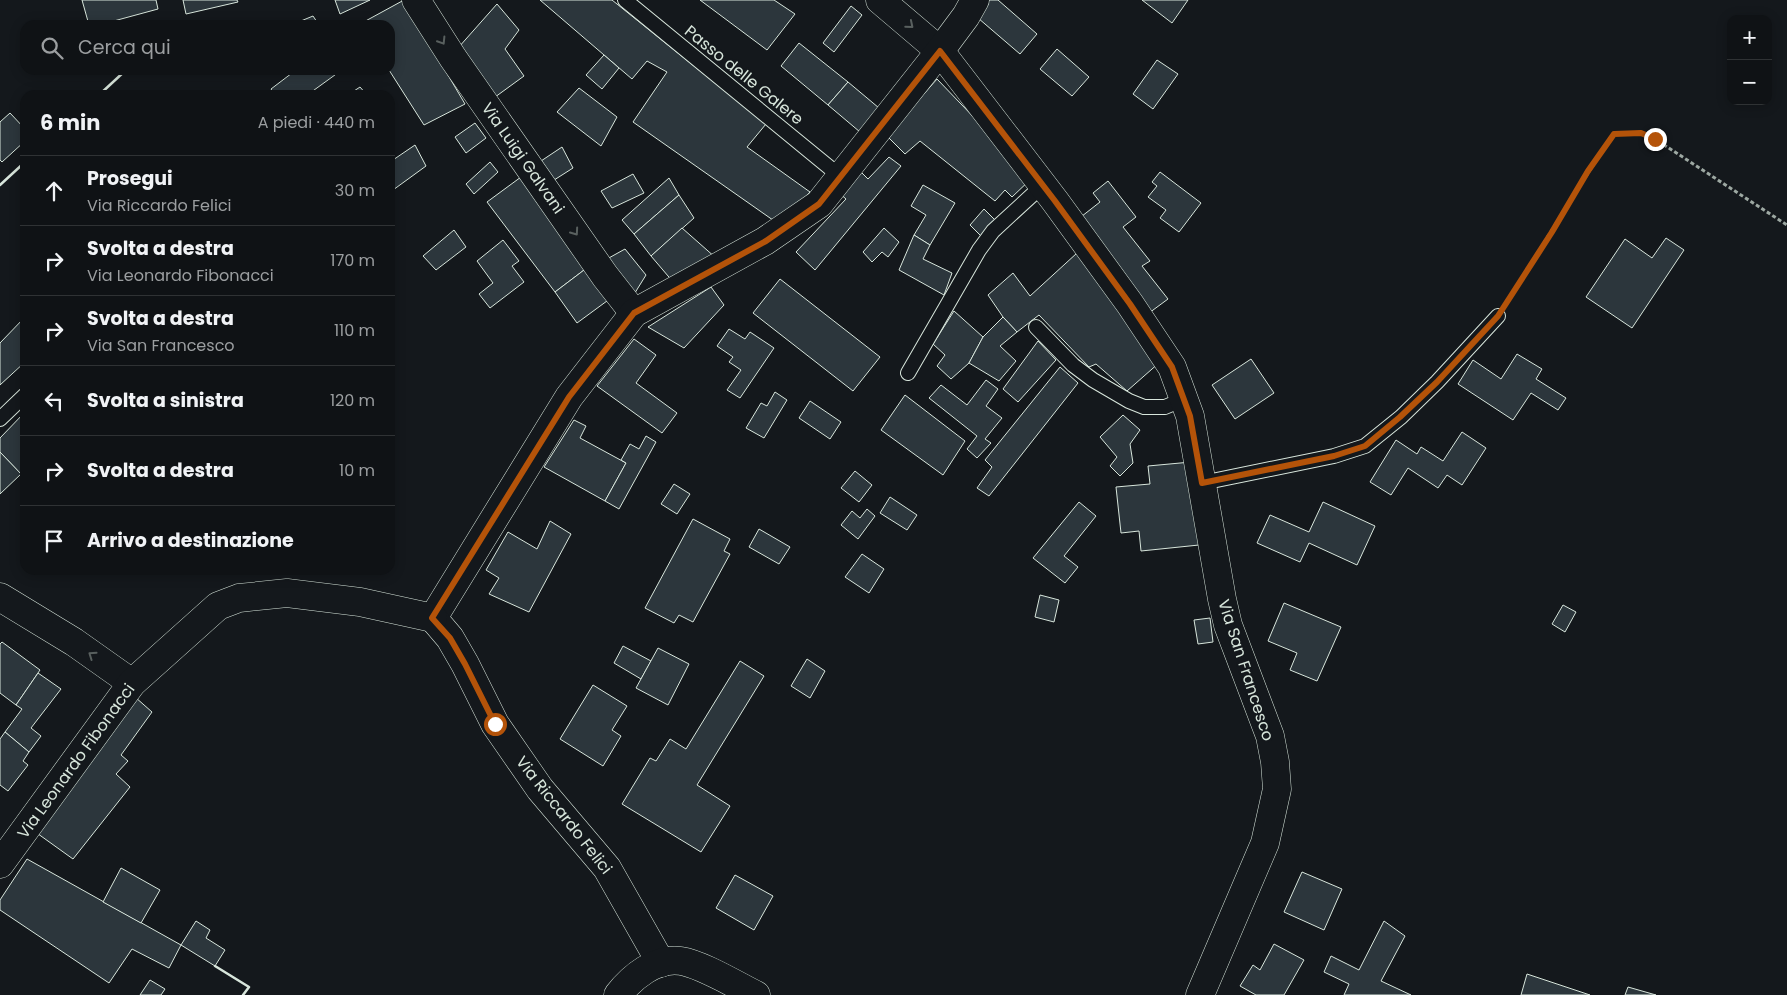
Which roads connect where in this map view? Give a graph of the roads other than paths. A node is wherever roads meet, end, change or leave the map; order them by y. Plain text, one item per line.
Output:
1 (416, 0) edge
2 (625, 0) edge
3 (880, 0) edge
4 (975, 0) edge
5 (940, 51) junction
6 (840, 177) junction
7 (1043, 185) junction
8 (634, 313) junction
9 (1498, 316) road end
10 (1036, 327) dead end
11 (908, 373) dead end
12 (1184, 399) junction
13 (20, 400) edge
14 (0, 419) edge
15 (1202, 483) junction
16 (0, 597) edge
17 (432, 618) junction
18 (132, 683) junction
19 (0, 864) edge
20 (661, 962) junction
21 (618, 995) edge
22 (756, 995) edge
23 (1200, 995) edge

1 -> 8 street, Via Luigi Galvani
2 - 6 lane, Passo delle Galere
3 -> 5 street, Via San Francesco
4 - 5 street
5 - 6 street
5 - 7 street, Via San Francesco
6 - 8 street
7 - 11 lane
7 - 12 street, Via San Francesco
8 - 17 street
9 - 15 lane
10 - 12 lane
12 - 15 street, Via San Francesco
13 - 14 lane
15 - 23 street, Via San Francesco
18 -> 16 street
17 - 18 street, Via Leonardo Fibonacci
17 - 20 street, Via Riccardo Felici
18 - 19 street, Via Leonardo Fibonacci
20 - 21 street
20 - 22 street

